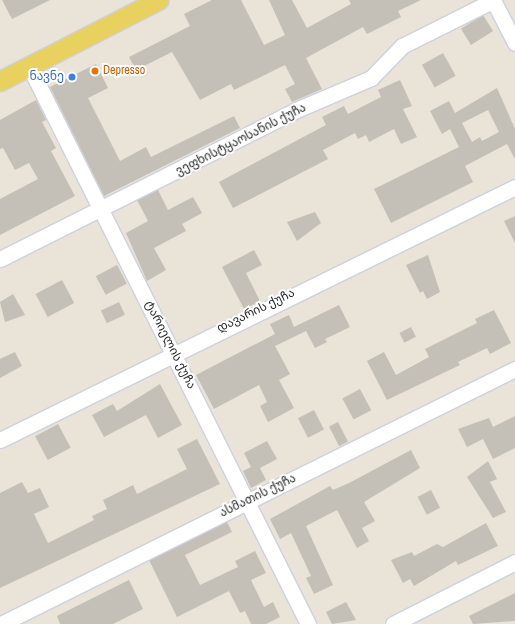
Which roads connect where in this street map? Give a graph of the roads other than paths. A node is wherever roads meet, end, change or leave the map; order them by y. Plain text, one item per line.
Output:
1 (158, 0) edge
2 (493, 0) edge
3 (515, 43) edge
4 (29, 66) junction
5 (0, 81) edge
6 (515, 187) edge
7 (102, 211) junction
8 (0, 259) edge
9 (174, 352) junction
10 (515, 369) edge
11 (0, 440) edge
12 (249, 501) junction
13 (515, 562) edge
14 (1, 624) edge
15 (308, 624) edge
16 (393, 624) edge

1 - 4 main road
2 - 3 street
2 - 7 street, ვეფხისტყაოსანის ქუჩა
4 - 5 main road
4 - 7 street, ტარიელის ქუჩა
6 - 9 street, დავარის ქუჩა
7 - 8 street, ვეფხისტყაოსანის ქუჩა
7 - 9 street, ტარიელის ქუჩა
9 - 11 street, დავარის ქუჩა
9 - 12 street, ტარიელის ქუჩა
10 - 12 street, ასმათის ქუჩა
12 - 14 street, ასმათის ქუჩა
12 - 15 street, ტარიელის ქუჩა
13 - 16 street

